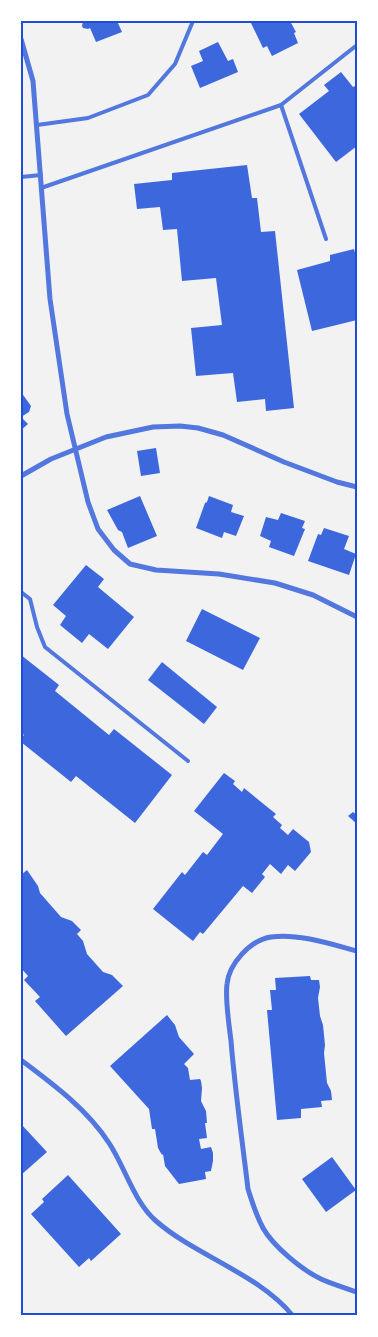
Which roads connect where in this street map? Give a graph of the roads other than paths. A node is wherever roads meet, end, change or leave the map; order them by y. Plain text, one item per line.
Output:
1 (193, 21) edge
2 (21, 39) edge
3 (357, 45) edge
4 (281, 106) junction
5 (37, 125) junction
6 (41, 175) junction
7 (21, 177) edge
8 (41, 188) junction
9 (326, 238) dead end
10 (76, 449) junction
11 (21, 476) edge
12 (357, 487) edge
13 (21, 592) edge
14 (357, 617) edge
15 (188, 761) dead end
16 (357, 951) edge
17 (21, 1060) edge
18 (357, 1292) edge
19 (293, 1316) edge

1 - 5 lane
2 - 5 street
3 - 4 lane
4 - 8 lane
4 - 9 lane
5 - 6 street
6 - 7 lane
6 - 8 street
8 - 10 street
10 - 11 street
10 - 12 street
10 - 14 street
13 - 15 lane
16 - 18 street
17 - 19 street

